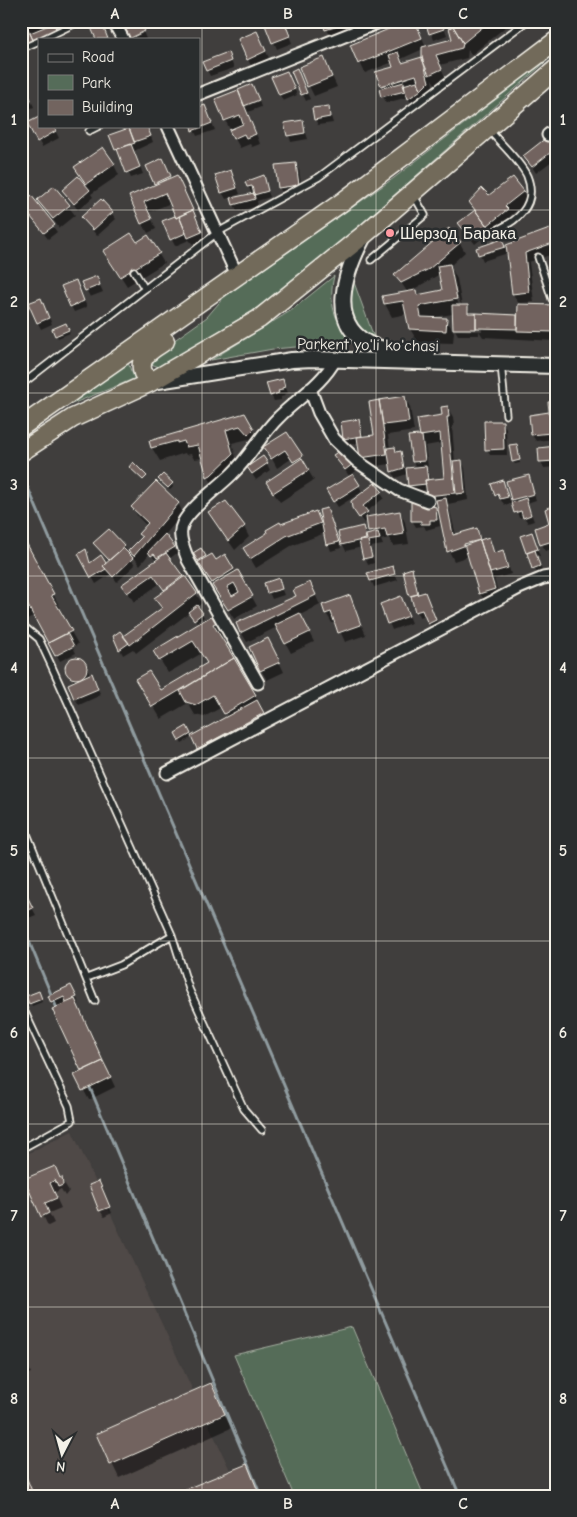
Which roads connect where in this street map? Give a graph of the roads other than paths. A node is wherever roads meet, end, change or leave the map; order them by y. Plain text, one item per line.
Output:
1 (80, 21) edge
2 (113, 21) edge
3 (382, 21) edge
4 (527, 21) edge
5 (367, 24) edge
6 (45, 38) edge
7 (122, 38) edge
8 (38, 41) edge
9 (556, 41) edge
10 (21, 49) edge
11 (556, 69) edge
12 (200, 94) edge
13 (487, 127) junction
14 (94, 128) edge
15 (169, 128) edge
16 (89, 131) dead end
17 (412, 192) junction
18 (218, 232) junction
19 (366, 232) junction
20 (490, 233) dead end
21 (538, 256) dead end
22 (371, 260) dead end
23 (134, 271) dead end
24 (237, 275) junction
25 (145, 289) junction
26 (556, 300) edge
27 (556, 358) edge
28 (335, 360) junction
29 (501, 364) junction
30 (556, 366) edge
31 (151, 382) junction
32 (21, 385) edge
33 (310, 389) junction
34 (506, 415) dead end
35 (22, 426) edge
36 (21, 452) edge
37 (428, 501) dead end
38 (556, 576) edge
39 (21, 624) edge
40 (258, 683) dead end
41 (167, 773) dead end
42 (21, 819) edge
43 (172, 934) junction
44 (87, 978) junction
45 (95, 1001) dead end
46 (21, 1004) edge
47 (262, 1130) dead end
48 (21, 1149) edge

1 - 6 lane
2 - 7 street
3 - 5 street
4 - 18 lane
5 - 12 street
8 - 10 lane
9 - 24 highway
11 - 13 highway
13 - 17 highway
13 - 20 lane
14 - 16 lane
15 - 18 street
17 - 19 highway
17 - 22 lane
18 - 24 street
18 - 25 lane
19 - 27 street, Parkent yo'li ko'chasi
19 - 31 highway
21 - 26 lane
23 - 25 lane
24 - 31 highway
24 - 35 highway
25 - 32 lane
28 - 29 street, Parkent yo'li ko'chasi
28 - 31 street, Parkent yo'li ko'chasi
28 - 33 street
29 - 30 street, Parkent yo'li ko'chasi
29 - 34 lane
31 - 36 highway
33 - 37 street
33 - 40 street
38 - 41 street
39 - 43 lane
42 - 44 lane
43 - 44 lane
43 - 47 lane
44 - 45 lane
46 - 48 lane

